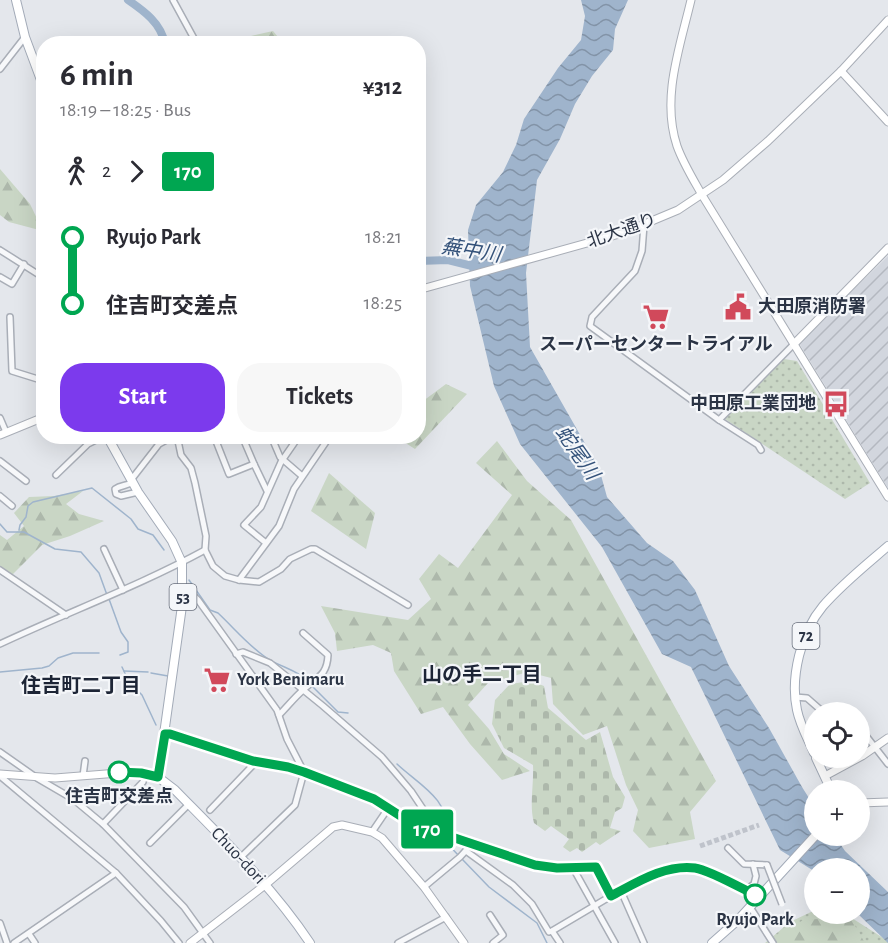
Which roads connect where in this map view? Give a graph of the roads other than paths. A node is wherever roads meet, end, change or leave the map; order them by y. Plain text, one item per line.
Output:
1 (16, 0) edge
2 (173, 0) edge
3 (691, 0) edge
4 (888, 20) edge
5 (193, 36) edge
6 (25, 37) junction
7 (36, 67) edge
8 (0, 69) edge
9 (841, 70) junction
10 (888, 122) edge
11 (702, 195) junction
12 (644, 225) junction
13 (888, 248) edge
14 (0, 250) edge
15 (24, 264) junction
16 (36, 272) edge
17 (0, 277) edge
18 (426, 288) edge
19 (10, 317) dead end
20 (794, 344) junction
21 (36, 378) edge
22 (0, 418) edge
23 (36, 420) edge
24 (719, 420) junction
25 (3, 433) edge
26 (88, 444) edge
27 (110, 444) edge
28 (159, 444) edge
29 (178, 444) edge
30 (217, 444) edge
31 (245, 444) edge
32 (275, 444) edge
33 (294, 444) edge
34 (323, 444) edge
35 (760, 450) dead end
36 (283, 460) junction
37 (0, 461) edge
38 (254, 464) junction
39 (56, 476) dead end
40 (302, 476) junction
41 (26, 481) dead end
42 (132, 481) junction
43 (267, 491) junction
44 (138, 492) junction
45 (0, 496) edge
46 (888, 497) edge
47 (12, 506) dead end
48 (266, 543) junction
49 (888, 546) edge
50 (104, 549) dead end
51 (205, 550) junction
52 (183, 563) junction
53 (0, 570) edge
54 (239, 580) junction
55 (123, 590) junction
56 (183, 596) junction
57 (408, 605) dead end
58 (66, 615) junction
59 (303, 633) dead end
60 (0, 644) edge
61 (236, 654) junction
62 (302, 690) junction
63 (795, 697) junction
64 (812, 702) edge
65 (279, 715) junction
66 (804, 729) edge
67 (165, 734) junction
68 (888, 738) edge
69 (870, 741) edge
70 (875, 748) junction
71 (0, 752) edge
72 (85, 761) dead end
73 (256, 762) junction
74 (888, 764) edge
75 (821, 768) edge
76 (304, 772) junction
77 (146, 774) junction
78 (0, 775) edge
79 (83, 776) junction
80 (825, 776) junction
81 (158, 777) junction
82 (37, 778) junction
83 (827, 780) edge
84 (888, 802) edge
85 (870, 803) edge
86 (189, 804) junction
87 (389, 807) junction
88 (210, 810) dead end
89 (103, 824) junction
90 (372, 832) junction
91 (440, 835) junction
92 (150, 843) dead end
93 (807, 846) edge
94 (468, 848) junction
95 (728, 848) dead end
96 (240, 858) junction
97 (753, 864) junction
98 (573, 868) junction
99 (116, 873) junction
100 (265, 885) junction
101 (424, 887) junction
102 (746, 890) junction
103 (621, 891) junction
104 (611, 896) junction
105 (758, 898) junction
106 (782, 904) dead end
107 (593, 905) junction
108 (750, 907) junction
109 (490, 915) dead end
110 (446, 917) junction
111 (0, 923) edge
112 (552, 931) junction
113 (203, 933) junction
114 (29, 934) junction
115 (7, 943) edge
116 (14, 943) edge
117 (35, 943) edge
118 (179, 943) edge
119 (190, 943) edge
120 (210, 943) edge
121 (310, 943) edge
122 (398, 943) edge
123 (464, 943) edge
124 (493, 943) edge
125 (560, 943) edge
126 (615, 943) edge
127 (644, 943) edge
128 (712, 943) edge
129 (773, 943) edge

1 - 6 main road
2 - 5 street
3 - 11 street
4 - 9 street, 北大通り
6 - 7 main road
6 - 8 street
9 - 10 street
9 - 11 street, 北大通り
11 - 12 street, 北大通り
11 - 20 street
12 - 18 street, 北大通り
12 - 24 street
13 - 20 street
14 - 15 street
15 - 16 street
15 - 17 street
19 - 21 street
20 - 24 street
20 - 46 street
22 - 25 street
23 - 25 street
24 - 35 street
26 - 39 street
27 - 42 main road, 53
28 - 42 street
29 - 51 street
30 - 38 street
31 - 38 street
32 - 36 street
33 - 36 street
34 - 40 street
36 - 40 street
36 - 43 street
37 - 41 street
38 - 43 street
40 - 48 street
42 - 44 main road, 53
42 - 44 street
43 - 48 street
44 - 52 main road, 53
45 - 47 street
48 - 54 street
49 - 63 main road, 72
50 - 55 street
51 - 52 street
51 - 54 street
52 - 55 street
52 - 56 main road, 53
53 - 58 street
54 - 57 street
55 - 58 street
56 - 61 street
56 - 67 main road, 53
58 - 60 street
59 - 62 street
61 - 62 street
61 - 65 street
62 - 65 street
62 - 91 street
63 - 64 street
63 - 66 main road, 72
65 - 76 street
67 - 73 street
67 - 81 main road, 53
68 - 70 street
69 - 70 street
70 - 74 street
70 - 80 street
71 - 82 street
72 - 79 street
73 - 76 street
73 - 88 street
75 - 80 main road
76 - 87 street
76 - 96 street
77 - 79 street
77 - 81 street
77 - 89 street
78 - 82 street
78 - 99 street
79 - 82 street
80 - 83 main road
81 - 86 main road, Chuo-dori
82 - 89 street
84 - 85 street
86 - 92 street
86 - 96 main road, Chuo-dori
87 - 90 street
87 - 91 street
89 - 113 street
90 - 100 street
90 - 101 street
91 - 94 street
93 - 105 main road
94 - 98 street
94 - 101 street
94 - 112 street
95 - 97 street
96 - 100 main road, Chuo-dori
97 - 102 street
97 - 106 street, bridge
98 - 104 street
98 - 107 street
99 - 114 street
99 - 118 street
100 - 113 street
100 - 121 main road, Chuo-dori
101 - 110 street
102 - 103 street
102 - 105 street
103 - 104 street
103 - 127 street
104 - 107 street
105 - 108 main road
107 - 112 street
107 - 126 street
108 - 128 main road
108 - 129 street
109 - 124 street
110 - 122 street
110 - 123 street
111 - 115 street
112 - 125 street
113 - 119 street
113 - 120 street
114 - 116 street
114 - 117 street

